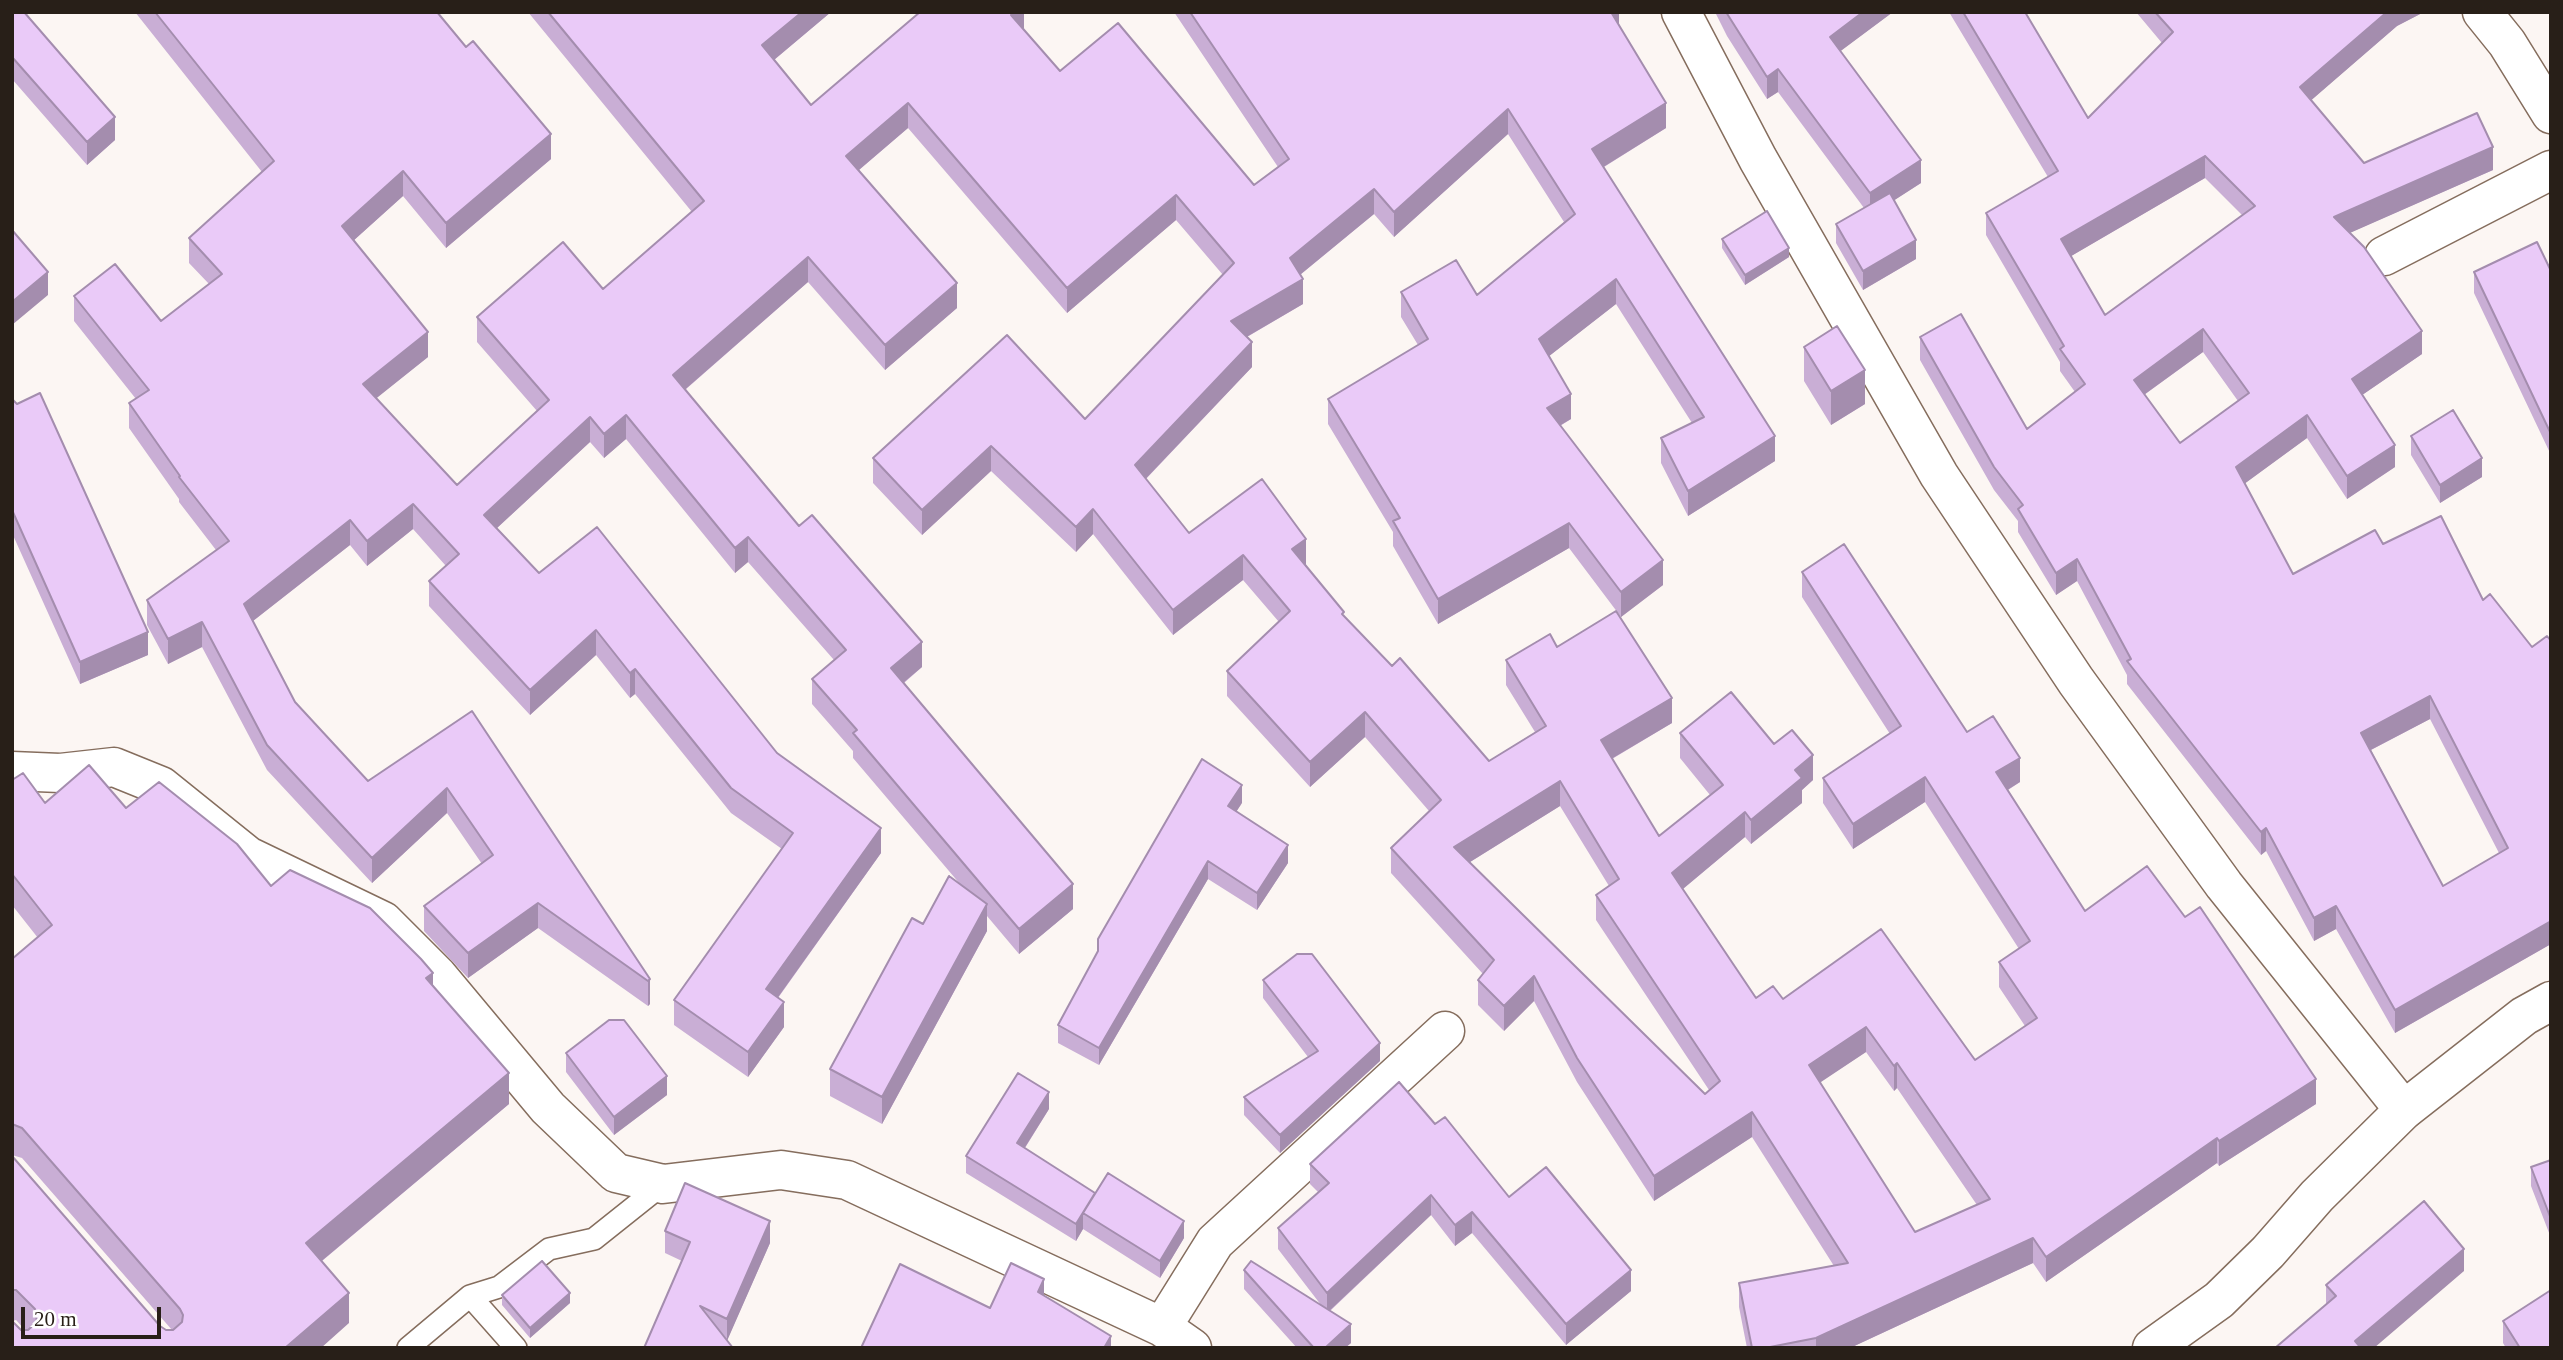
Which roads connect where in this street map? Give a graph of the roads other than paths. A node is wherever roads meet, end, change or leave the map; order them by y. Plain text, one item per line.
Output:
1 (1681, 12) edge
2 (2482, 12) edge
3 (2551, 114) edge
4 (2551, 170) edge
5 (2384, 256) dead end
6 (12, 770) edge
7 (2551, 1001) edge
8 (1445, 1031) dead end
9 (2404, 1110) junction
10 (663, 1184) junction
11 (470, 1296) junction
12 (1177, 1337) edge
13 (408, 1348) edge
14 (516, 1348) edge
15 (2152, 1348) edge

1 - 9 street
2 - 3 street
4 - 5 street
6 - 10 street
7 - 9 street
8 - 12 street
9 - 15 street
10 - 11 lane
10 - 12 street
11 - 13 lane
11 - 14 lane

